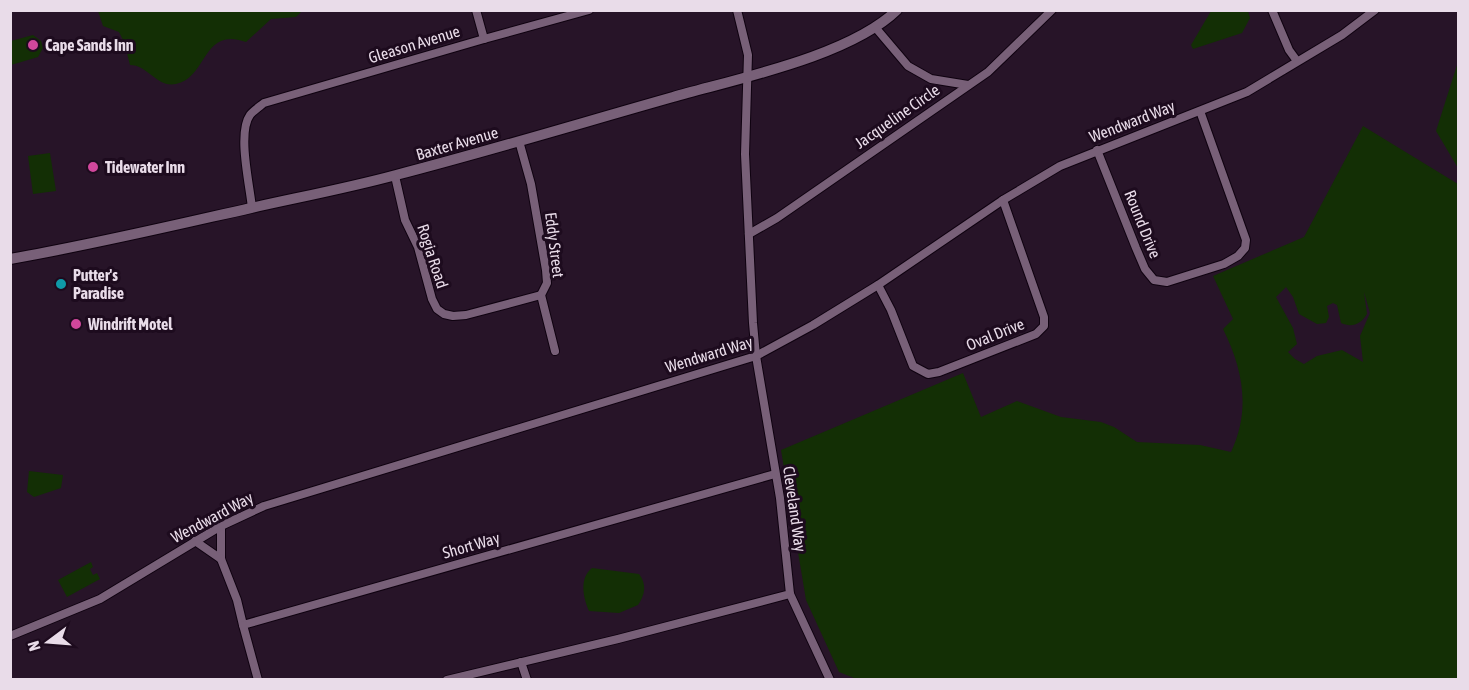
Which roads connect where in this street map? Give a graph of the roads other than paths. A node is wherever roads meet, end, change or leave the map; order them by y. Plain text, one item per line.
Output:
1 (476, 10) edge
2 (589, 10) edge
3 (737, 10) edge
4 (897, 10) edge
5 (1052, 10) edge
6 (1272, 10) edge
7 (1375, 10) edge
8 (875, 27) junction
9 (484, 39) junction
10 (1297, 61) junction
11 (747, 76) junction
12 (968, 85) junction
13 (1200, 111) junction
14 (519, 141) junction
15 (1097, 150) junction
16 (395, 176) junction
17 (1003, 200) junction
18 (252, 208) junction
19 (749, 234) junction
20 (10, 259) edge
21 (878, 285) junction
22 (541, 295) junction
23 (555, 351) dead end
24 (756, 356) junction
25 (775, 474) junction
26 (222, 526) junction
27 (195, 541) junction
28 (221, 559) junction
29 (790, 594) junction
30 (243, 625) junction
31 (10, 636) edge
32 (521, 662) junction
33 (258, 680) edge
34 (447, 680) edge
35 (527, 680) edge
36 (830, 680) edge

1 - 9 street
2 - 9 street, Gleason Avenue
3 - 11 street, Cleveland Way
4 - 8 street, Baxter Avenue
5 - 12 street, Jacqueline Circle
6 - 10 street
7 - 10 street, Wendward Way
8 - 11 street, Baxter Avenue
8 - 12 street
9 - 18 street, Gleason Avenue
10 - 13 street, Wendward Way
11 - 14 street, Baxter Avenue
11 - 19 street, Cleveland Way
12 - 19 street, Jacqueline Circle
13 - 15 street, Wendward Way
13 - 15 street, Round Drive
14 - 16 street, Baxter Avenue
14 - 22 street, Eddy Street
15 - 17 street, Wendward Way
16 - 18 street, Baxter Avenue
16 - 22 street, Rogia Road
17 - 21 street, Wendward Way
17 - 21 street, Oval Drive
18 - 20 street, Baxter Avenue
19 - 24 street, Cleveland Way
21 - 24 street, Wendward Way
22 - 23 street, Eddy Street
24 - 25 street, Cleveland Way
24 - 26 street, Wendward Way
25 - 29 street, Cleveland Way
25 - 30 street, Short Way
26 - 27 street, Wendward Way
26 - 28 street
27 - 28 street
27 - 31 street, Wendward Way
28 - 30 street
29 - 32 street
29 - 36 street, Cleveland Way
30 - 33 street
32 - 34 street
32 - 35 street

